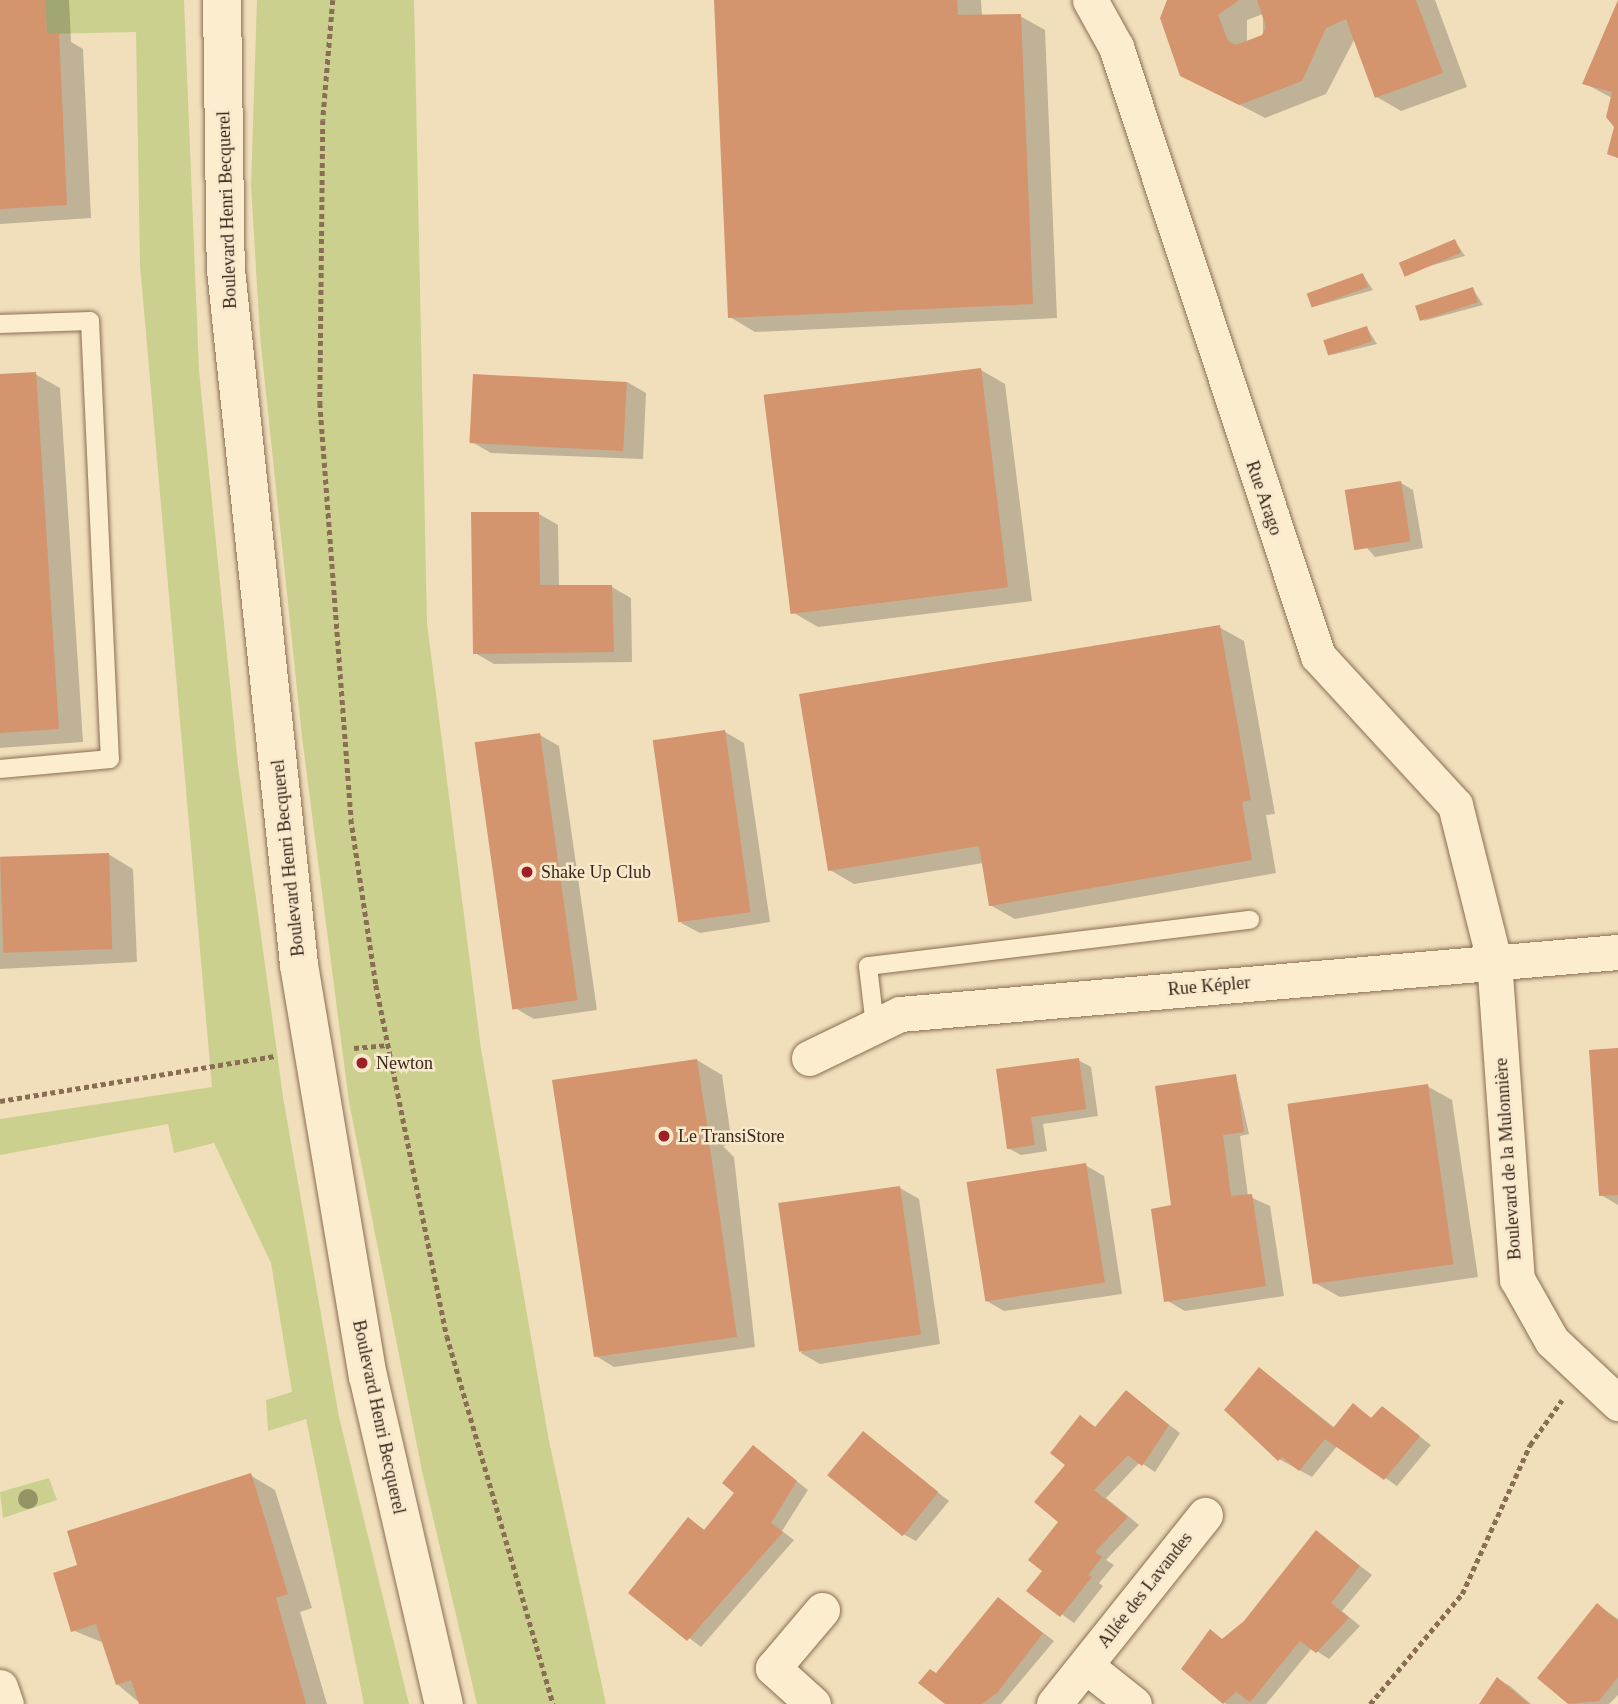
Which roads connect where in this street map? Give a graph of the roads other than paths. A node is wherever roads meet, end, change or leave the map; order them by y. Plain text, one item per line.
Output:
1 (222, 0) edge
2 (1090, 0) edge
3 (0, 324) edge
4 (0, 769) edge
5 (1250, 920) dead end
6 (1618, 953) edge
7 (1494, 960) junction
8 (875, 1026) junction
9 (809, 1058) dead end
10 (1618, 1403) edge
11 (1205, 1515) dead end
12 (822, 1611) dead end
13 (1086, 1666) junction
14 (0, 1688) edge
15 (6, 1704) edge
16 (444, 1704) edge
17 (813, 1704) edge
18 (1054, 1704) edge
19 (1134, 1704) edge

1 - 16 main road, Boulevard Henri Becquerel
2 - 7 street, Rue Arago
3 - 4 lane
5 - 8 lane
6 - 7 street, Rue Képler
7 - 8 street, Rue Képler
7 - 10 street, Boulevard de la Mulonnière
8 - 9 street, Rue Képler
11 - 13 street, Allée des Lavandes
12 - 17 street
13 - 18 street, Allée des Lavandes
13 - 19 street
14 - 15 street

